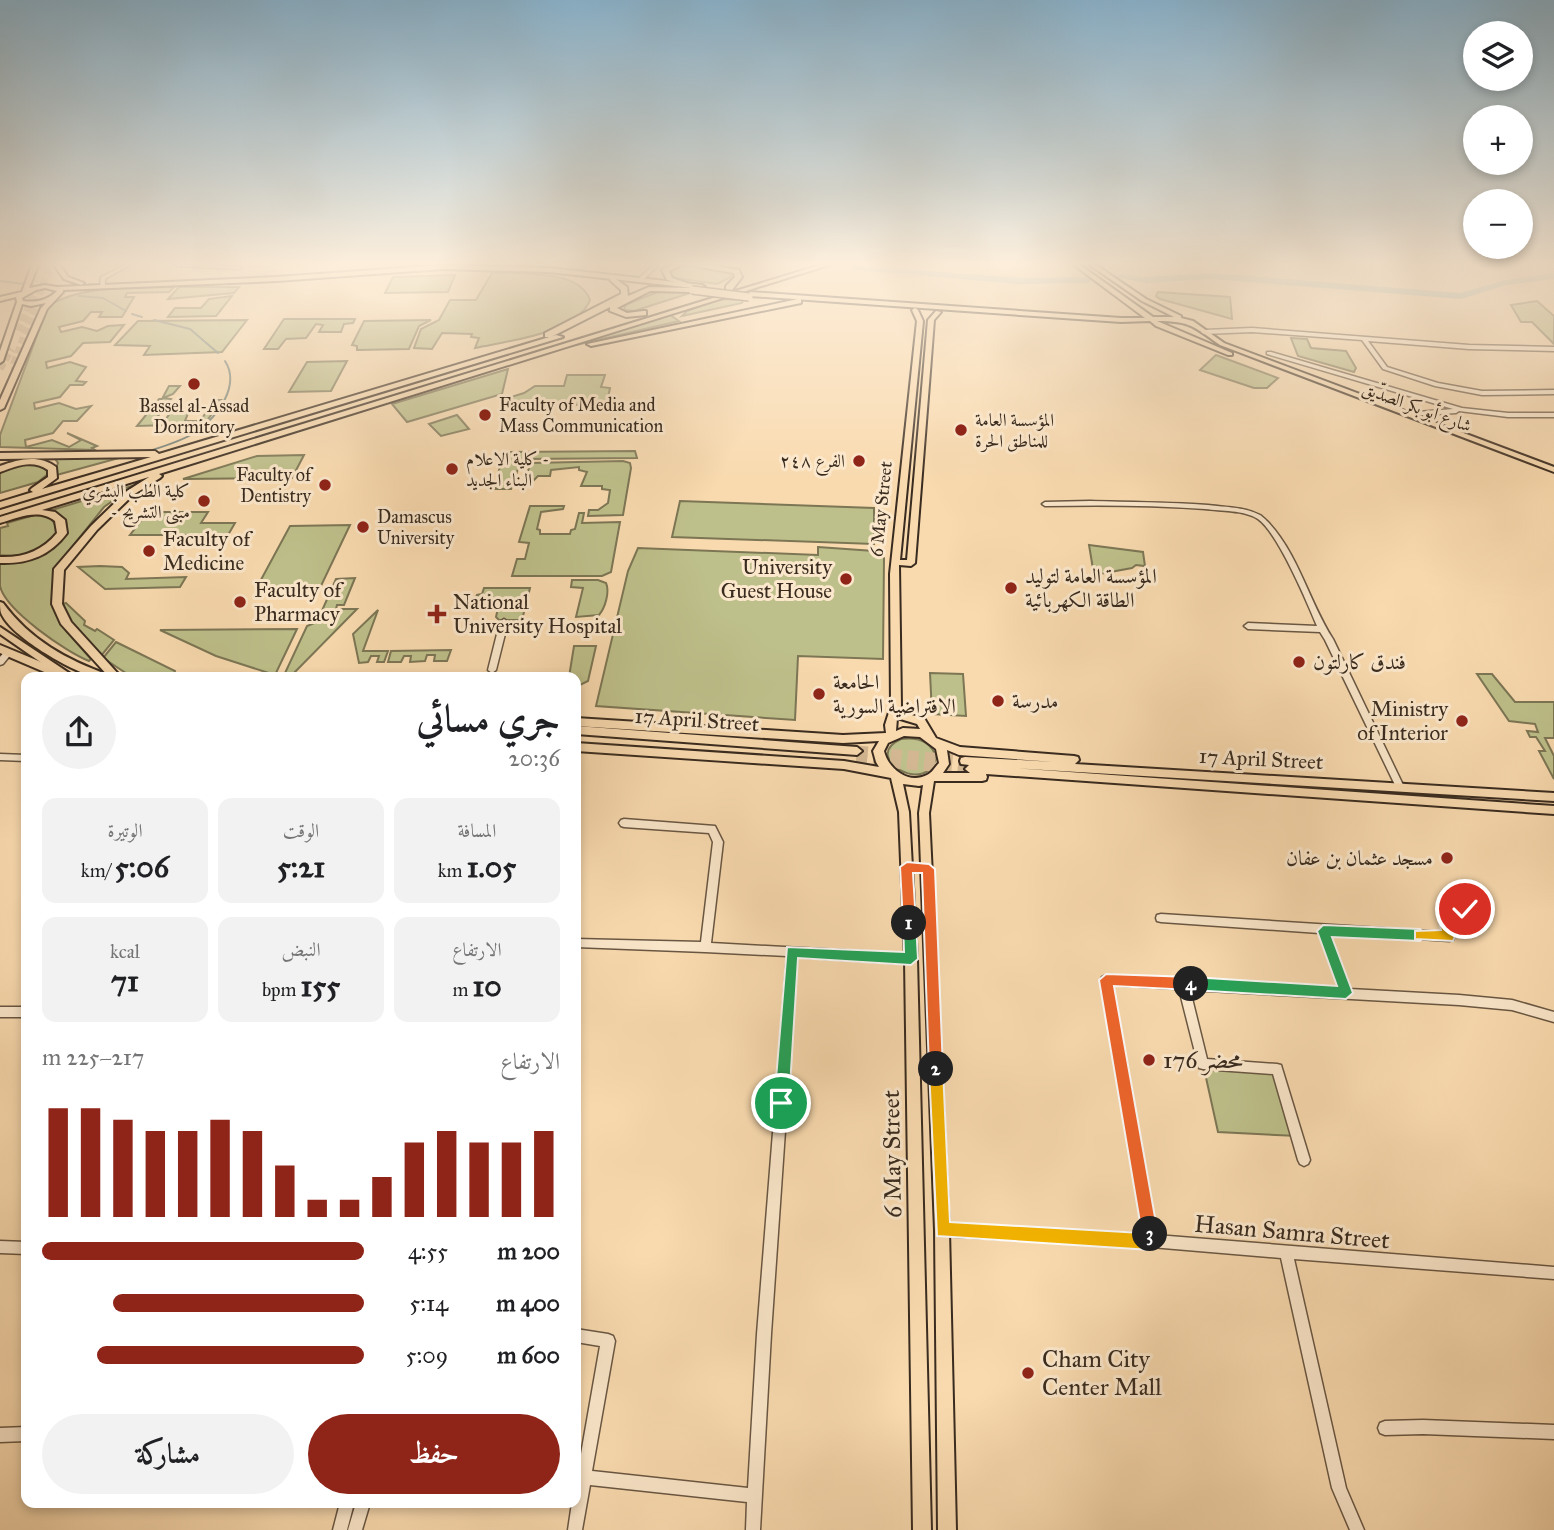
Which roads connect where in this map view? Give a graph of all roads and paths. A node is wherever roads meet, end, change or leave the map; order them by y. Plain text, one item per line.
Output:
1 (9, 336) tunnel mouth
2 (35, 336) edge
3 (543, 336) edge
4 (561, 336) edge
5 (592, 336) edge
6 (625, 336) edge
7 (1183, 336) edge
8 (1210, 336) edge
9 (1324, 336) edge
10 (919, 338) joint
11 (929, 338) joint
12 (1214, 339) junction
13 (1364, 340) junction
14 (1201, 344) junction
15 (517, 349) junction
16 (1554, 349) edge
17 (1269, 353) dead end
18 (529, 356) junction
19 (0, 361) edge
20 (916, 371) junction
21 (927, 372) junction
22 (1554, 392) edge
23 (913, 403) junction
24 (923, 404) junction
25 (0, 408) edge
26 (1461, 410) junction
27 (1408, 414) junction
28 (1554, 415) edge
29 (180, 451) junction
30 (0, 456) edge
31 (906, 456) junction
32 (918, 457) junction
33 (1522, 458) junction
34 (196, 459) junction
35 (1554, 462) edge
36 (0, 469) edge
37 (1554, 472) edge
38 (903, 487) junction
39 (915, 488) junction
40 (1045, 504) dead end
41 (0, 505) edge
42 (901, 510) junction
43 (914, 512) junction
44 (24, 513) junction
45 (0, 520) edge
46 (0, 560) edge
47 (895, 562) junction
48 (0, 605) edge
49 (504, 622) dead end
50 (1248, 626) dead end
51 (1322, 629) junction
52 (0, 630) edge
53 (3, 654) edge
54 (492, 670) dead end
55 (53, 672) edge
56 (60, 672) edge
57 (91, 672) edge
58 (110, 672) edge
59 (895, 714) junction
60 (581, 722) edge
61 (581, 730) edge
62 (889, 736) junction
63 (934, 739) junction
64 (581, 744) edge
65 (581, 744) edge
66 (0, 757) edge
67 (21, 758) edge
68 (968, 765) tunnel mouth
69 (892, 775) junction
70 (931, 778) junction
71 (1294, 785) junction
72 (1400, 788) junction
73 (1554, 797) edge
74 (1554, 810) edge
75 (624, 823) dead end
76 (907, 867) junction
77 (929, 869) junction
78 (1465, 909) dead end
79 (1161, 918) dead end
80 (1323, 931) junction
81 (581, 943) edge
82 (705, 947) junction
83 (792, 952) junction
84 (911, 959) junction
85 (1183, 983) junction
86 (1346, 993) junction
87 (0, 1012) edge
88 (21, 1012) edge
89 (1553, 1017) edge
90 (1304, 1160) dead end
91 (942, 1230) junction
92 (1151, 1241) junction
93 (0, 1247) edge
94 (21, 1248) edge
95 (1286, 1253) junction
96 (1554, 1273) edge
97 (581, 1337) edge
98 (1385, 1428) dead end
99 (1554, 1432) edge
100 (21, 1434) edge
101 (0, 1435) edge
102 (584, 1477) junction
103 (581, 1495) edge
104 (755, 1496) junction
105 (346, 1508) edge
106 (362, 1508) edge
107 (579, 1508) edge
108 (340, 1530) edge
109 (355, 1530) edge
110 (575, 1530) edge
111 (754, 1530) edge
112 (922, 1530) edge
113 (947, 1530) edge
114 (1357, 1530) edge

1 - 19 main road
2 - 25 main road
3 - 15 highway
4 - 15 highway
5 - 18 highway
6 - 18 highway
7 - 14 main road, شارع أبو بكر الصدّيق
8 - 12 main road
9 - 13 street
10 - 11 main road
10 - 20 main road, 6 May Street
11 - 21 main road, 6 May Street
12 - 14 main road
12 - 27 main road
13 - 16 street
13 - 22 street
14 - 37 main road, شارع أبو بكر الصدّيق
15 - 29 highway
17 - 26 street
18 - 34 highway
20 - 21 main road
20 - 23 main road, 6 May Street
21 - 24 main road, 6 May Street
23 - 24 main road
23 - 31 main road, 6 May Street
24 - 32 main road, 6 May Street
26 - 27 street
26 - 28 street
27 - 33 main road
29 - 30 highway
29 - 41 highway
31 - 32 main road
31 - 38 main road, 6 May Street
32 - 39 main road, 6 May Street
33 - 35 main road
33 - 37 main road
34 - 44 highway
34 - 58 highway
36 - 41 highway
38 - 39 main road
38 - 42 main road, 6 May Street
39 - 43 main road, 6 May Street
40 - 51 street
42 - 43 main road
42 - 47 main road, 6 May Street
43 - 47 main road, 6 May Street
44 - 45 highway
44 - 46 highway
47 - 59 main road, 6 May Street
48 - 57 main road
49 - 54 street
50 - 51 street
51 - 72 street
52 - 56 main road
53 - 55 highway
59 - 62 main road, 6 May Street
59 - 63 main road
60 - 62 main road
61 - 64 main road, 17 April Street
62 - 63 main road
62 - 69 main road
63 - 70 main road
63 - 71 main road
65 - 69 main road
66 - 67 street
68 - 71 main road, 17 April Street
69 - 70 main road
69 - 76 main road, 6 May Street
70 - 71 main road
70 - 77 main road
71 - 72 main road, 17 April Street
71 - 74 main road, 17 April Street
72 - 73 main road, 17 April Street
75 - 82 street
76 - 77 main road
76 - 84 main road, 6 May Street
77 - 91 main road
78 - 80 street
79 - 80 street
80 - 86 street
81 - 82 street
82 - 83 street
83 - 84 street
83 - 104 street
84 - 112 main road, 6 May Street
85 - 86 street
85 - 90 street
85 - 92 street
86 - 89 street
87 - 88 street
91 - 92 street, Hasan Samra Street
91 - 113 main road
92 - 95 street, Hasan Samra Street
93 - 94 street
95 - 96 street, Hasan Samra Street
95 - 114 street
97 - 102 street
98 - 99 street
100 - 101 street
102 - 103 street
102 - 104 street
104 - 111 street
105 - 108 street
106 - 109 street
107 - 110 street

